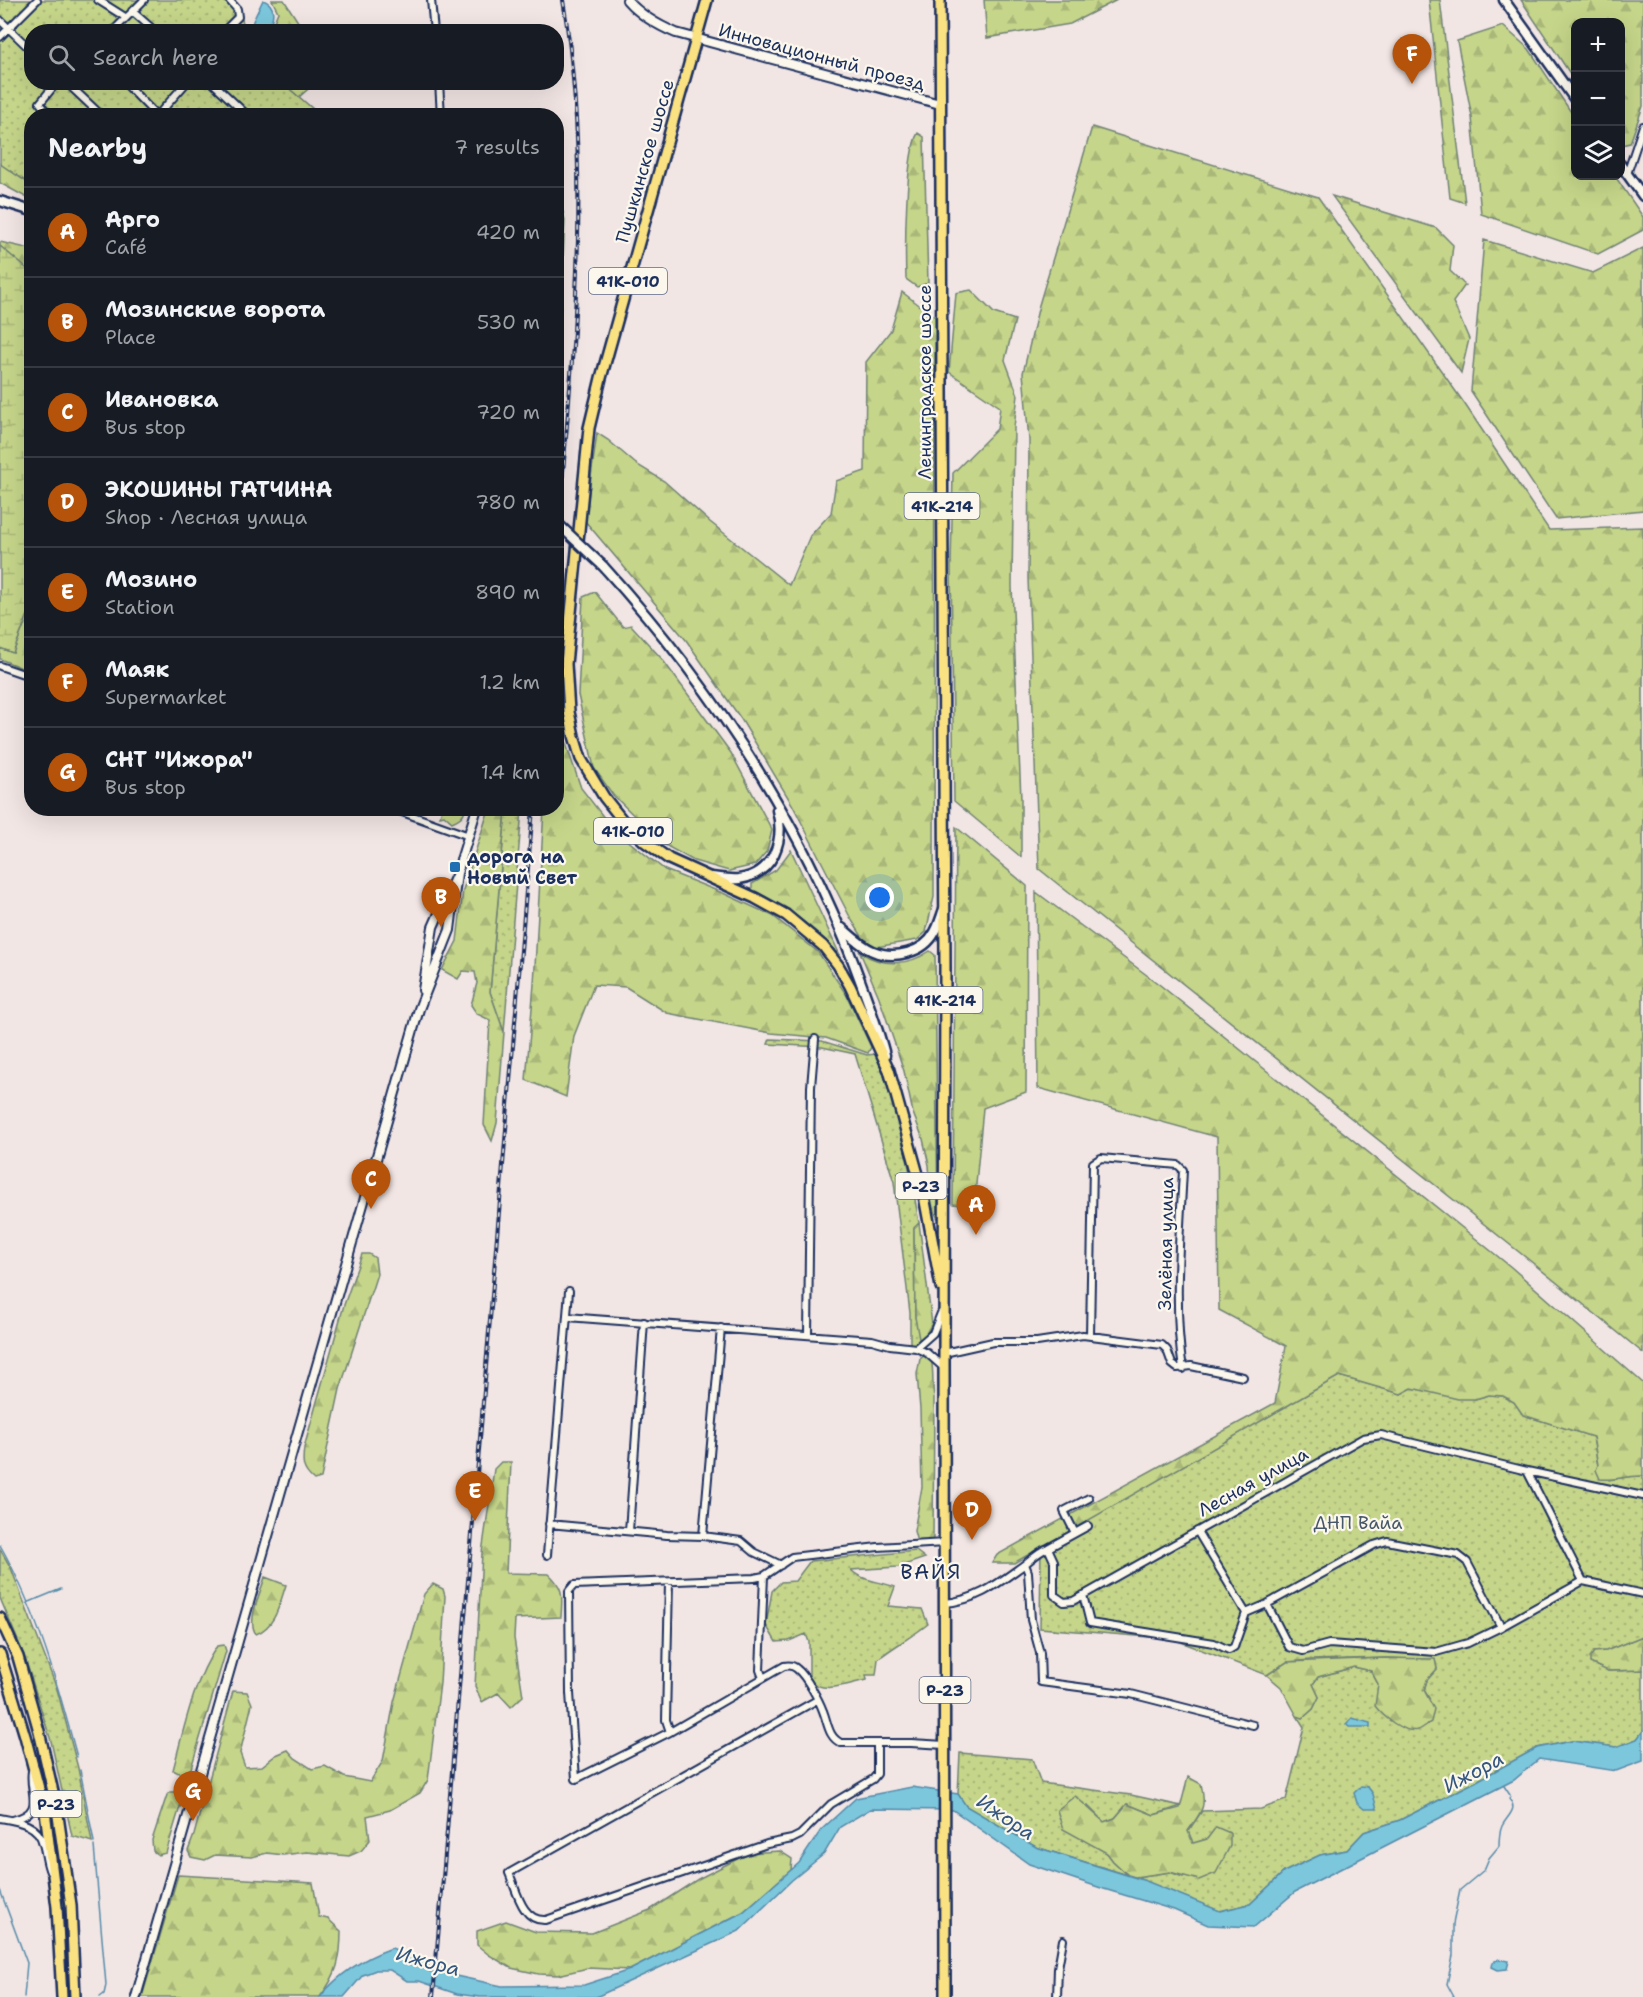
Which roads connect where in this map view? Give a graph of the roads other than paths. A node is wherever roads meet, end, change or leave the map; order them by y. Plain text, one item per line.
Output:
1 (37, 0) edge
2 (98, 0) edge
3 (144, 0) edge
4 (229, 0) edge
5 (431, 0) edge
6 (627, 0) edge
7 (707, 0) edge
8 (940, 0) edge
9 (1504, 0) edge
10 (132, 11) junction
11 (126, 17) junction
12 (0, 20) edge
13 (119, 24) edge
14 (147, 24) edge
15 (231, 24) edge
16 (433, 24) edge
17 (9, 29) junction
18 (0, 37) edge
19 (696, 39) junction
20 (24, 43) edge
21 (51, 90) edge
22 (74, 90) edge
23 (132, 90) edge
24 (180, 90) edge
25 (220, 90) edge
26 (439, 90) edge
27 (1571, 95) edge
28 (940, 104) junction
29 (44, 108) edge
30 (94, 108) edge
31 (150, 108) edge
32 (164, 108) edge
33 (240, 108) edge
34 (441, 108) edge
35 (1643, 126) edge
36 (1625, 171) edge
37 (1627, 174) junction
38 (0, 195) edge
39 (1643, 196) edge
40 (0, 202) edge
41 (24, 207) edge
42 (24, 209) edge
43 (564, 529) edge
44 (0, 666) edge
45 (24, 674) edge
46 (773, 795) junction
47 (413, 816) edge
48 (475, 816) edge
49 (469, 836) junction
50 (457, 873) junction
51 (709, 877) junction
52 (944, 909) junction
53 (439, 910) junction
54 (452, 916) junction
55 (841, 928) junction
56 (431, 939) junction
57 (446, 943) junction
58 (422, 1001) junction
59 (815, 1039) dead end
60 (889, 1070) junction
61 (569, 1291) dead end
62 (944, 1304) junction
63 (567, 1317) junction
64 (644, 1322) junction
65 (721, 1328) junction
66 (808, 1335) junction
67 (1090, 1336) junction
68 (916, 1348) junction
69 (944, 1353) junction
70 (944, 1368) junction
71 (1183, 1369) junction
72 (1243, 1377) dead end
73 (1527, 1471) junction
74 (1643, 1496) edge
75 (1089, 1498) dead end
76 (549, 1524) junction
77 (1088, 1526) dead end
78 (629, 1531) junction
79 (1197, 1531) junction
80 (1075, 1533) junction
81 (703, 1536) junction
82 (945, 1543) junction
83 (1048, 1548) junction
84 (547, 1555) dead end
85 (1025, 1564) junction
86 (781, 1565) junction
87 (764, 1576) junction
88 (1583, 1581) junction
89 (669, 1582) junction
90 (1643, 1594) edge
91 (1083, 1595) junction
92 (945, 1603) junction
93 (1267, 1604) junction
94 (1246, 1613) junction
95 (0, 1618) edge
96 (1501, 1627) junction
97 (0, 1654) edge
98 (763, 1678) junction
99 (817, 1700) junction
100 (1253, 1725) dead end
101 (669, 1732) junction
102 (877, 1743) junction
103 (945, 1745) junction
104 (33, 1764) junction
105 (0, 1818) edge
106 (13, 1821) junction
107 (55, 1881) junction
108 (1063, 1940) dead end
109 (62, 1997) edge
110 (75, 1997) edge
111 (136, 1997) edge
112 (945, 1997) edge
113 (1057, 1997) edge

1 - 17 street
2 - 11 street
3 - 10 street
4 - 15 street
5 - 16 street
6 - 19 street, Инновационный проезд
7 - 19 main road, Пушкинское шоссе / 41К-010
8 - 28 main road, Ленинградское шоссе / 41К-214
9 - 27 main road
10 - 11 street
10 - 14 street
11 - 13 street
12 - 17 street
17 - 18 street
17 - 20 street
19 - 28 street, Инновационный проезд
19 - 51 main road, Пушкинское шоссе / 41К-010
21 - 29 street
22 - 30 street
23 - 31 street
24 - 32 street
25 - 33 street
26 - 34 street
28 - 52 main road, Ленинградское шоссе / 41К-214
35 - 37 street
36 - 37 main road
37 - 39 main road
38 - 41 main road
40 - 42 main road
43 - 46 main road, Р-23, bridge
44 - 45 street
46 - 51 main road
46 - 55 main road, Р-23
47 - 49 street
48 - 49 street
49 - 50 street
50 - 53 street
50 - 54 street
51 - 60 main road, Пушкинское шоссе
52 - 55 main road, 41К-214
52 - 62 main road, 41К-214
53 - 54 street
53 - 56 street
54 - 57 street
55 - 60 main road, Р-23
56 - 57 street
56 - 58 street
57 - 58 street
58 - 111 street
59 - 66 street
60 - 62 main road, Р-23
61 - 63 street
62 - 68 street
62 - 69 main road, Р-23
63 - 64 street
63 - 76 street
64 - 65 street
64 - 78 street
65 - 66 street
65 - 81 street
66 - 68 street
67 - 69 street
67 - 71 street
67 - 71 street, Зелёная улица
68 - 70 street
69 - 70 main road, Р-23
70 - 82 main road, Р-23
71 - 72 street
73 - 74 street, Лесная улица
73 - 79 street, Лесная улица
73 - 88 street
75 - 80 street
76 - 78 street
76 - 84 street
77 - 80 street
78 - 81 street
79 - 91 street, Лесная улица
79 - 94 street
80 - 83 street
81 - 86 street
82 - 86 street
82 - 92 main road, Р-23
83 - 85 street
83 - 91 street, Лесная улица
85 - 92 street
85 - 100 street
86 - 87 street
87 - 89 street
87 - 98 street
88 - 90 street
88 - 96 street
89 - 101 street
89 - 101 street
91 - 94 street
92 - 103 main road, Р-23
93 - 94 street
93 - 96 street
93 - 96 street
95 - 110 main road, Р-23
97 - 104 main road, Р-23
98 - 99 street
98 - 101 street
99 - 102 street
99 - 102 street
102 - 103 street
103 - 112 main road, Р-23
104 - 106 street
104 - 107 main road, Р-23
105 - 106 street
106 - 107 street
107 - 109 main road, Р-23
108 - 113 street

